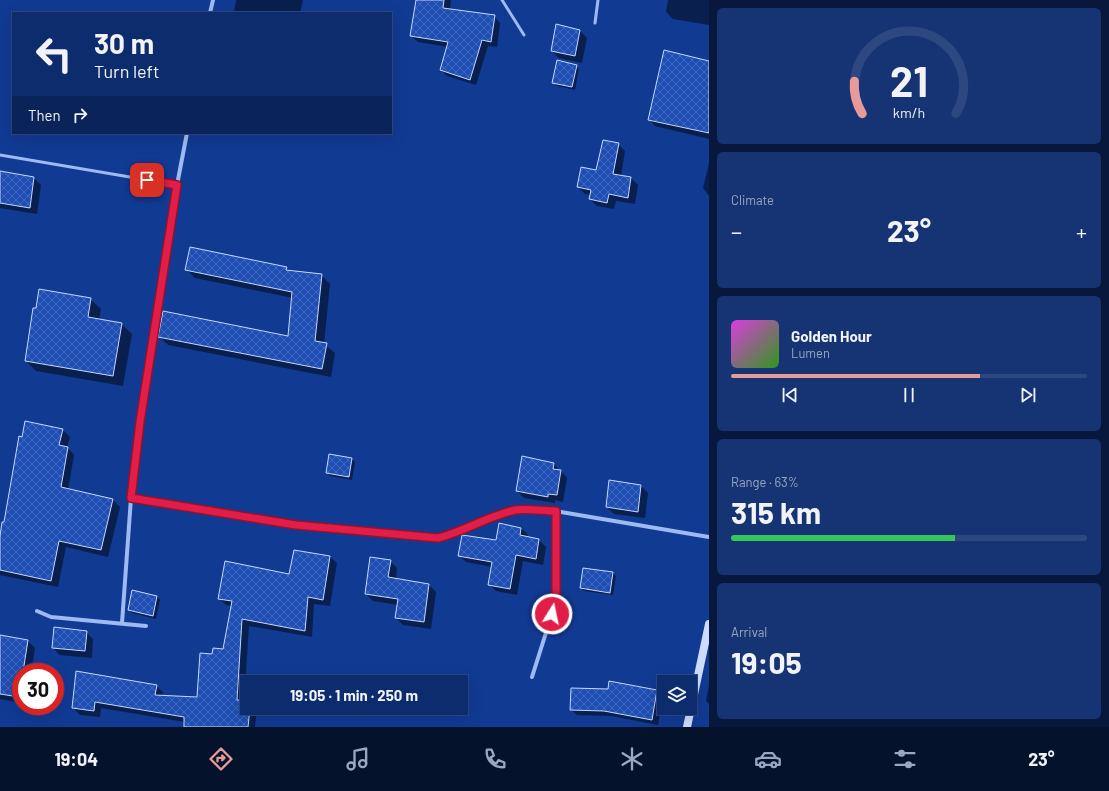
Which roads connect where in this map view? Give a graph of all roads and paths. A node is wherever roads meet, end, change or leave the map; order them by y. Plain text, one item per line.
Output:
1 (213, 0) edge
2 (502, 0) edge
3 (598, 0) edge
4 (210, 12) edge
5 (595, 23) dead end
6 (524, 35) dead end
7 (187, 134) edge
8 (0, 155) edge
9 (177, 185) junction
10 (131, 498) junction
11 (556, 511) junction
12 (709, 537) edge
13 (37, 611) dead end
14 (122, 623) junction
15 (709, 624) edge
16 (146, 626) dead end
17 (532, 677) dead end
18 (687, 727) edge

1 - 4 street
2 - 6 lane
3 - 5 lane
7 - 9 street
8 - 9 lane
9 - 10 street
10 - 11 street
10 - 14 street
11 - 12 street
11 - 17 street
13 - 14 street
14 - 16 street
15 - 18 street

